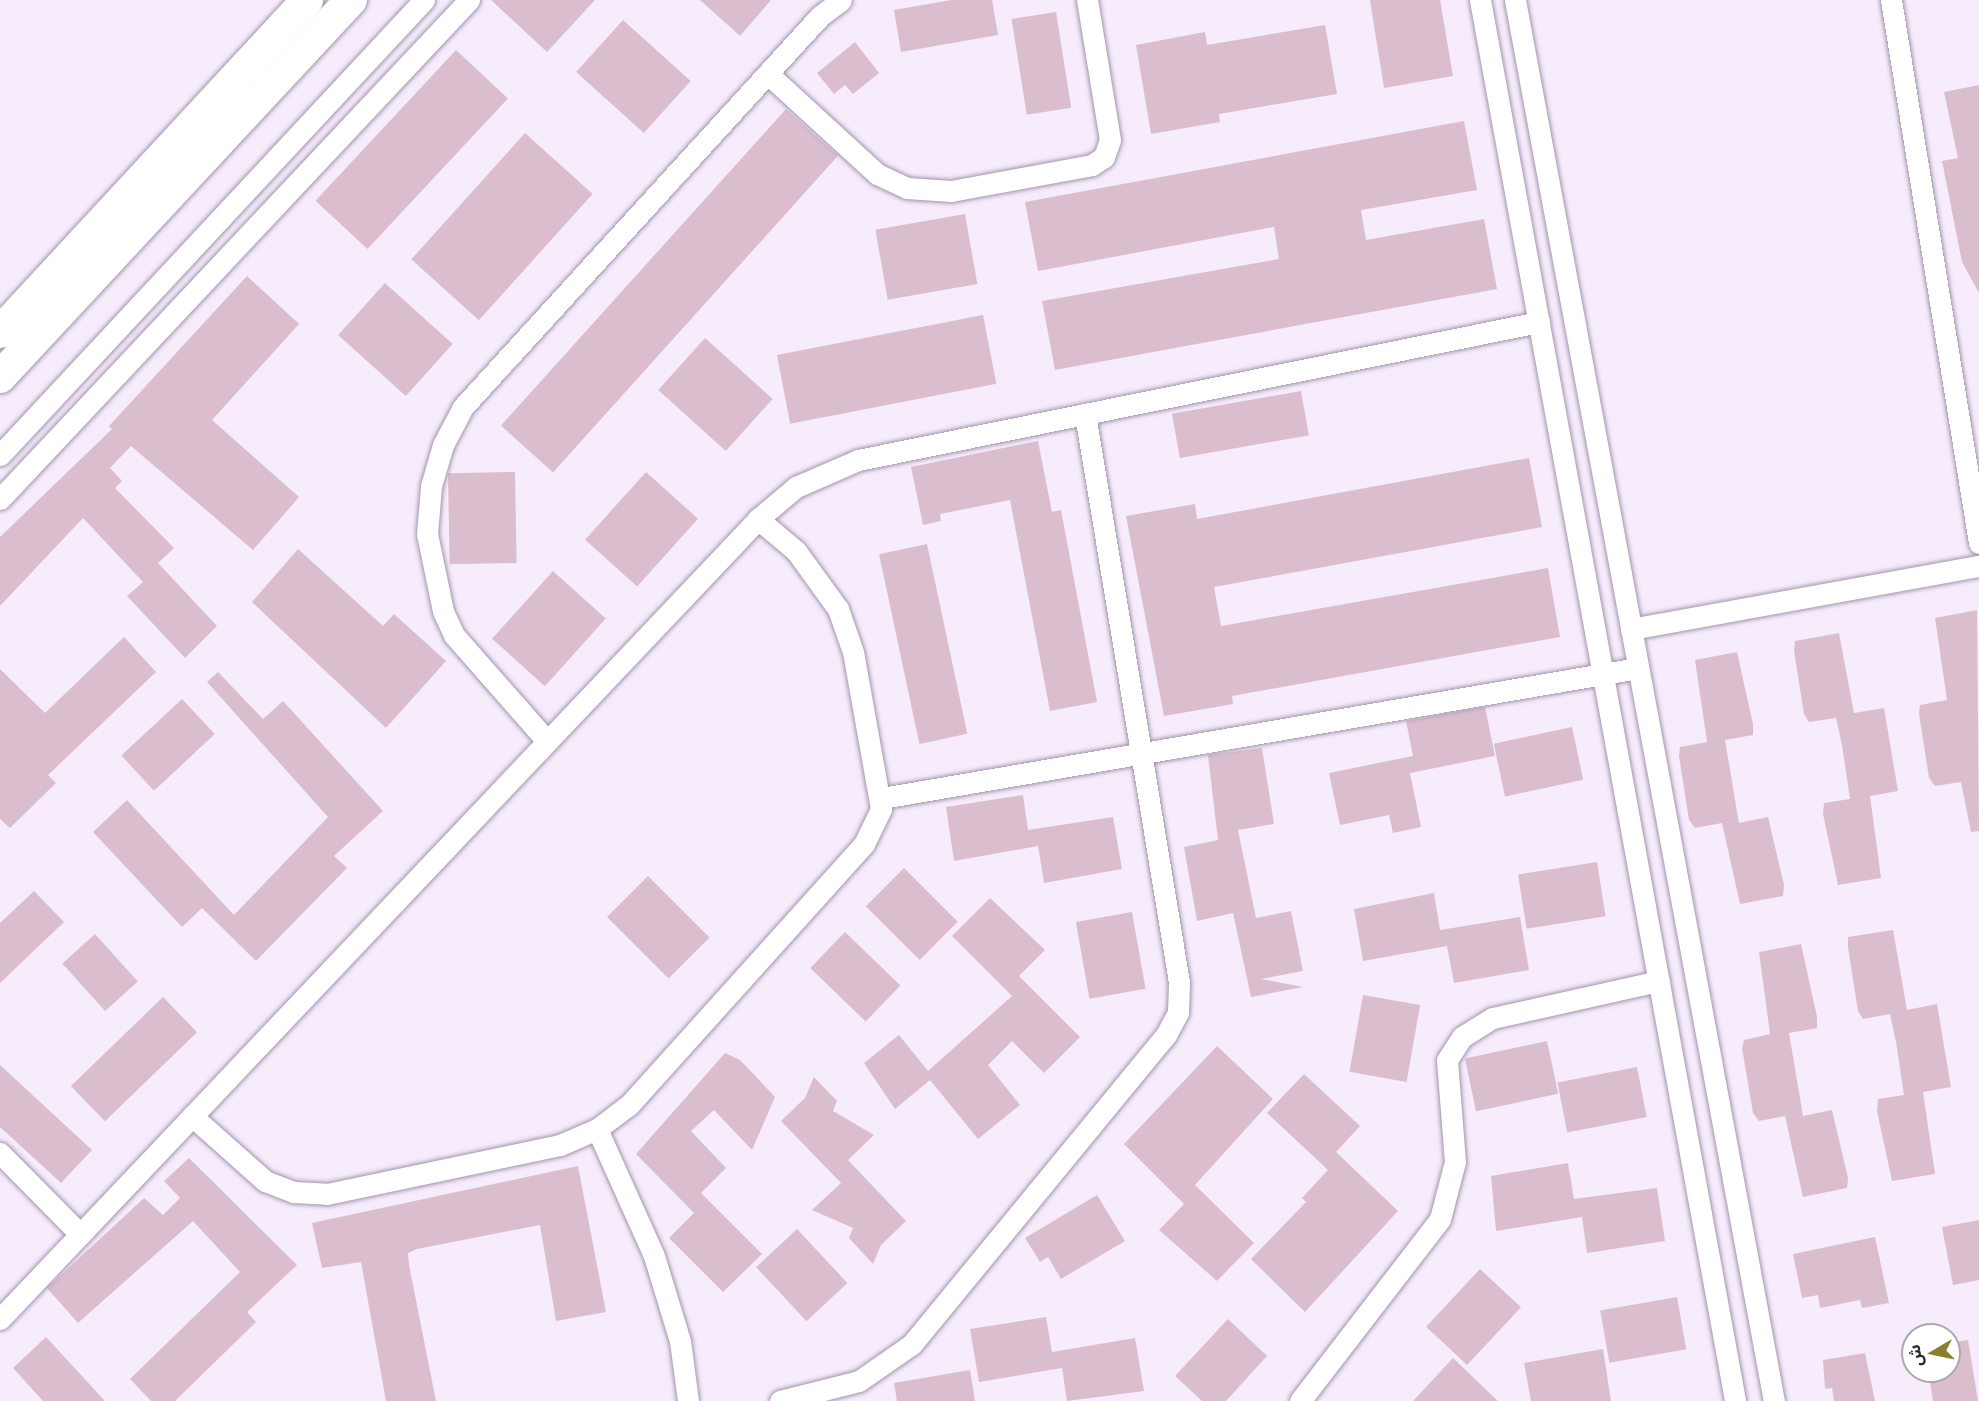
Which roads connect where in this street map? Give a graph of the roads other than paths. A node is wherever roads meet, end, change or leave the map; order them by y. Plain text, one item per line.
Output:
1 (307, 0) edge
2 (351, 0) edge
3 (424, 0) edge
4 (469, 0) edge
5 (1087, 0) edge
6 (1480, 0) edge
7 (1515, 0) edge
8 (1891, 0) edge
9 (833, 2) edge
10 (768, 75) junction
11 (1538, 127) junction
12 (1504, 133) junction
13 (1539, 322) junction
14 (0, 332) edge
15 (0, 376) edge
16 (1085, 414) junction
17 (0, 455) edge
18 (0, 499) edge
19 (758, 519) junction
20 (1979, 543) edge
21 (1979, 566) edge
22 (1631, 629) junction
23 (1638, 668) junction
24 (1603, 674) junction
25 (547, 741) junction
26 (1141, 753) junction
27 (882, 798) junction
28 (1659, 981) junction
29 (192, 1116) junction
30 (597, 1130) junction
31 (0, 1154) edge
32 (80, 1234) junction
33 (0, 1319) edge
34 (861, 1391) edge
35 (688, 1401) edge
36 (780, 1401) edge
37 (1300, 1401) edge
38 (1735, 1401) edge
39 (1774, 1401) edge

1 - 14 main road
2 - 15 main road
3 - 17 street
4 - 18 street
5 - 10 street
6 - 12 street
7 - 11 street
8 - 20 street
9 - 10 street
10 - 25 street
11 - 12 street
11 - 22 street
12 - 13 street
13 - 16 street
13 - 24 street
16 - 19 street
16 - 26 street
19 - 25 street
19 - 27 street
21 - 22 street
22 - 23 street
23 - 24 street
23 - 39 street
24 - 26 street
24 - 28 street
25 - 29 street
26 - 27 street
26 - 34 street
27 - 30 street
28 - 37 street
28 - 38 street
29 - 30 street
29 - 32 street
30 - 35 street
31 - 32 street
32 - 33 street
34 - 36 street

